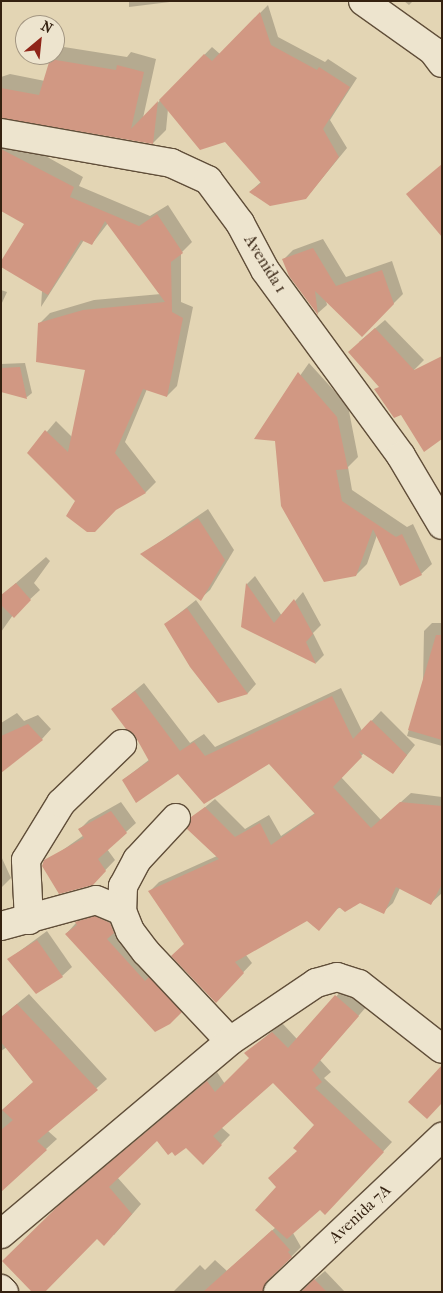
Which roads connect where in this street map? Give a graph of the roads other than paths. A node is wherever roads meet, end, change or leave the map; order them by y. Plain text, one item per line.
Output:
1 (363, 1) edge
2 (442, 63) edge
3 (1, 133) edge
4 (442, 525) edge
5 (122, 744) dead end
6 (176, 818) dead end
7 (122, 911) junction
8 (29, 920) junction
9 (1, 926) edge
10 (230, 1041) junction
11 (442, 1050) edge
12 (442, 1137) edge
13 (1, 1234) edge
14 (1, 1289) edge
15 (4, 1292) edge
16 (278, 1292) edge

1 - 2 street
3 - 4 street, Avenida 1
5 - 8 street
6 - 7 street
7 - 8 street
7 - 10 street
8 - 9 street
10 - 11 street
10 - 13 street
12 - 16 street, Avenida 7A
14 - 15 street

